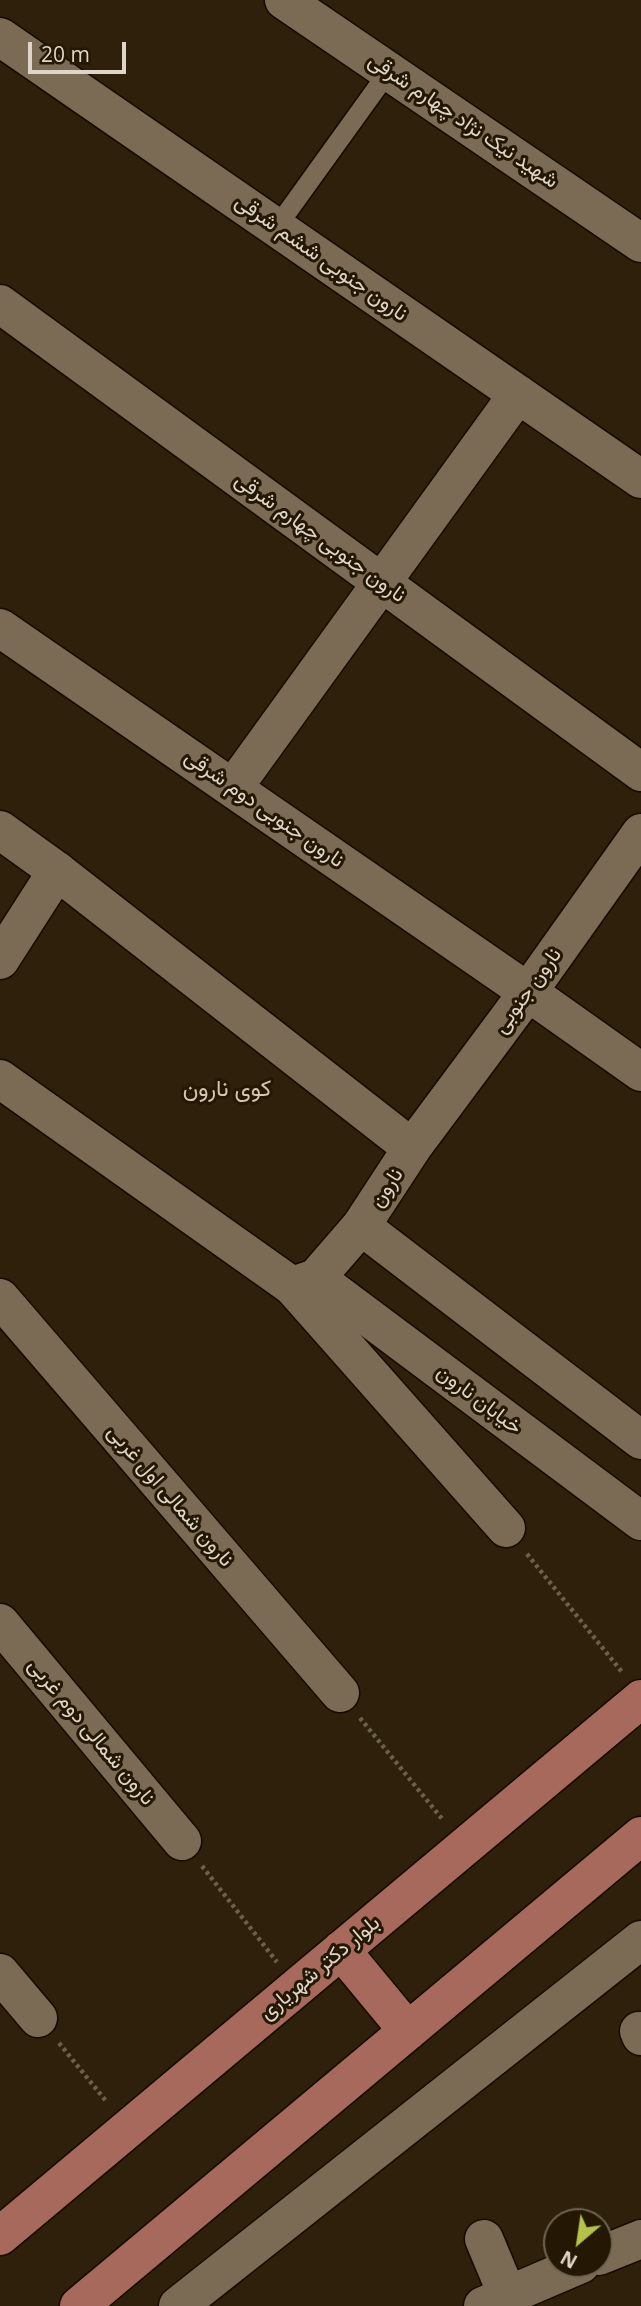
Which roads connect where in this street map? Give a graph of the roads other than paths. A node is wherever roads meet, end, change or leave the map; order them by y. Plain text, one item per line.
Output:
1 (284, 0) edge
2 (1, 41) edge
3 (389, 71) junction
4 (276, 228) junction
5 (641, 243) edge
6 (0, 304) edge
7 (518, 394) junction
8 (641, 479) edge
9 (383, 583) junction
10 (0, 628) edge
11 (641, 772) edge
12 (233, 788) junction
13 (0, 830) edge
14 (641, 833) edge
15 (57, 871) junction
16 (0, 960) edge
17 (528, 992) junction
18 (641, 1072) edge
19 (0, 1079) edge
20 (412, 1149) junction
21 (361, 1226) junction
22 (304, 1282) junction
23 (0, 1298) edge
24 (641, 1440) edge
25 (641, 1521) edge
26 (506, 1528) road end
27 (0, 1623) edge
28 (633, 1687) edge
29 (340, 1693) road end
30 (641, 1836) edge
31 (182, 1841) road end
32 (641, 1940) edge
33 (341, 1950) junction
34 (0, 1973) edge
35 (38, 2018) road end
36 (408, 2031) junction
37 (0, 2236) edge
38 (484, 2239) dead end
39 (641, 2239) edge
40 (613, 2250) edge
41 (552, 2278) edge
42 (501, 2302) edge
43 (79, 2306) edge
44 (178, 2306) edge

1 - 3 street, شهید نیک نژاد چهارم شرقی
2 - 4 street, نارون جنوبی ششم شرقی
3 - 4 lane
3 - 5 street, شهید نیک نژاد چهارم شرقی
4 - 7 street, نارون جنوبی ششم شرقی
6 - 9 street, نارون جنوبی چهارم شرقی
7 - 8 street, نارون جنوبی ششم شرقی
7 - 9 street
9 - 11 street, نارون جنوبی چهارم شرقی
9 - 12 street
10 - 12 street, نارون جنوبی دوم شرقی
12 - 17 street, نارون جنوبی دوم شرقی
13 - 15 street, نارون
14 - 17 street, نارون جنوبی
15 - 16 street
15 - 20 street, نارون
17 - 18 street, نارون جنوبی دوم شرقی
17 - 20 street, نارون جنوبی
19 - 22 street
20 - 21 street, نارون
21 - 22 street, نارون
21 - 24 street
22 - 25 street, خیابان نارون
22 - 26 street
23 - 29 street, نارون شمالی اول غربی
27 - 31 street, نارون شمالی دوم غربی
28 - 33 main road, بلوار دکتر شهریاری
30 - 36 main road
32 - 44 street
33 - 36 main road
33 - 37 main road, بلوار دکتر شهریاری
34 - 35 street
36 - 43 main road
38 - 42 street
39 - 40 street
41 - 42 street

